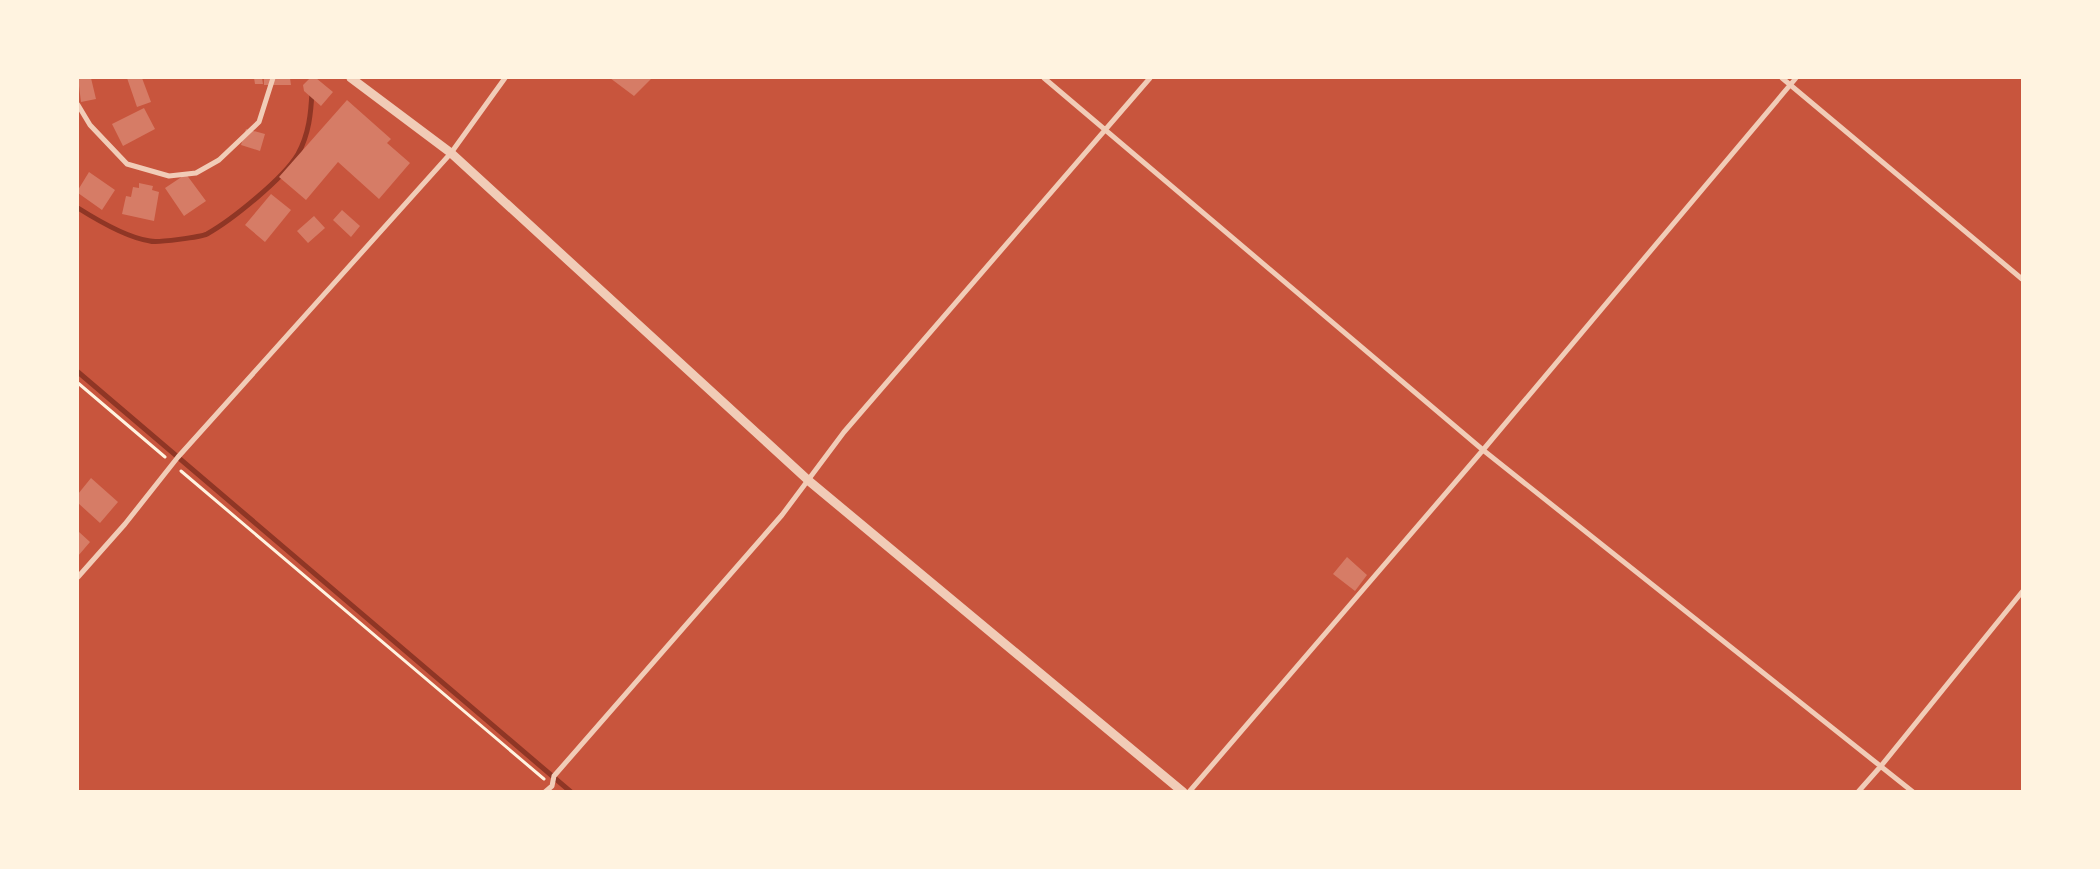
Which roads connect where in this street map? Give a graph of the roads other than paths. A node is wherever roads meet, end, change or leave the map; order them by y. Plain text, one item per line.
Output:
1 (273, 78) edge
2 (351, 78) edge
3 (506, 78) edge
4 (1044, 78) edge
5 (1150, 78) edge
6 (1782, 78) edge
7 (1796, 78) edge
8 (1790, 84) junction
9 (78, 105) edge
10 (1105, 129) junction
11 (452, 153) junction
12 (2022, 279) edge
13 (1483, 450) junction
14 (809, 481) junction
15 (78, 577) edge
16 (2022, 592) edge
17 (1881, 766) junction
18 (545, 792) edge
19 (1183, 792) edge
20 (1189, 792) edge
21 (1858, 792) edge
22 (1913, 792) edge

1 - 9 street
2 - 11 street
3 - 11 street
4 - 10 street
5 - 10 street
6 - 8 street
7 - 8 street
8 - 12 street
8 - 13 street
10 - 13 street
10 - 14 street
11 - 14 street
11 - 15 street
13 - 17 street
13 - 20 street
14 - 18 street
14 - 19 street
16 - 17 street
17 - 21 street
17 - 22 street

